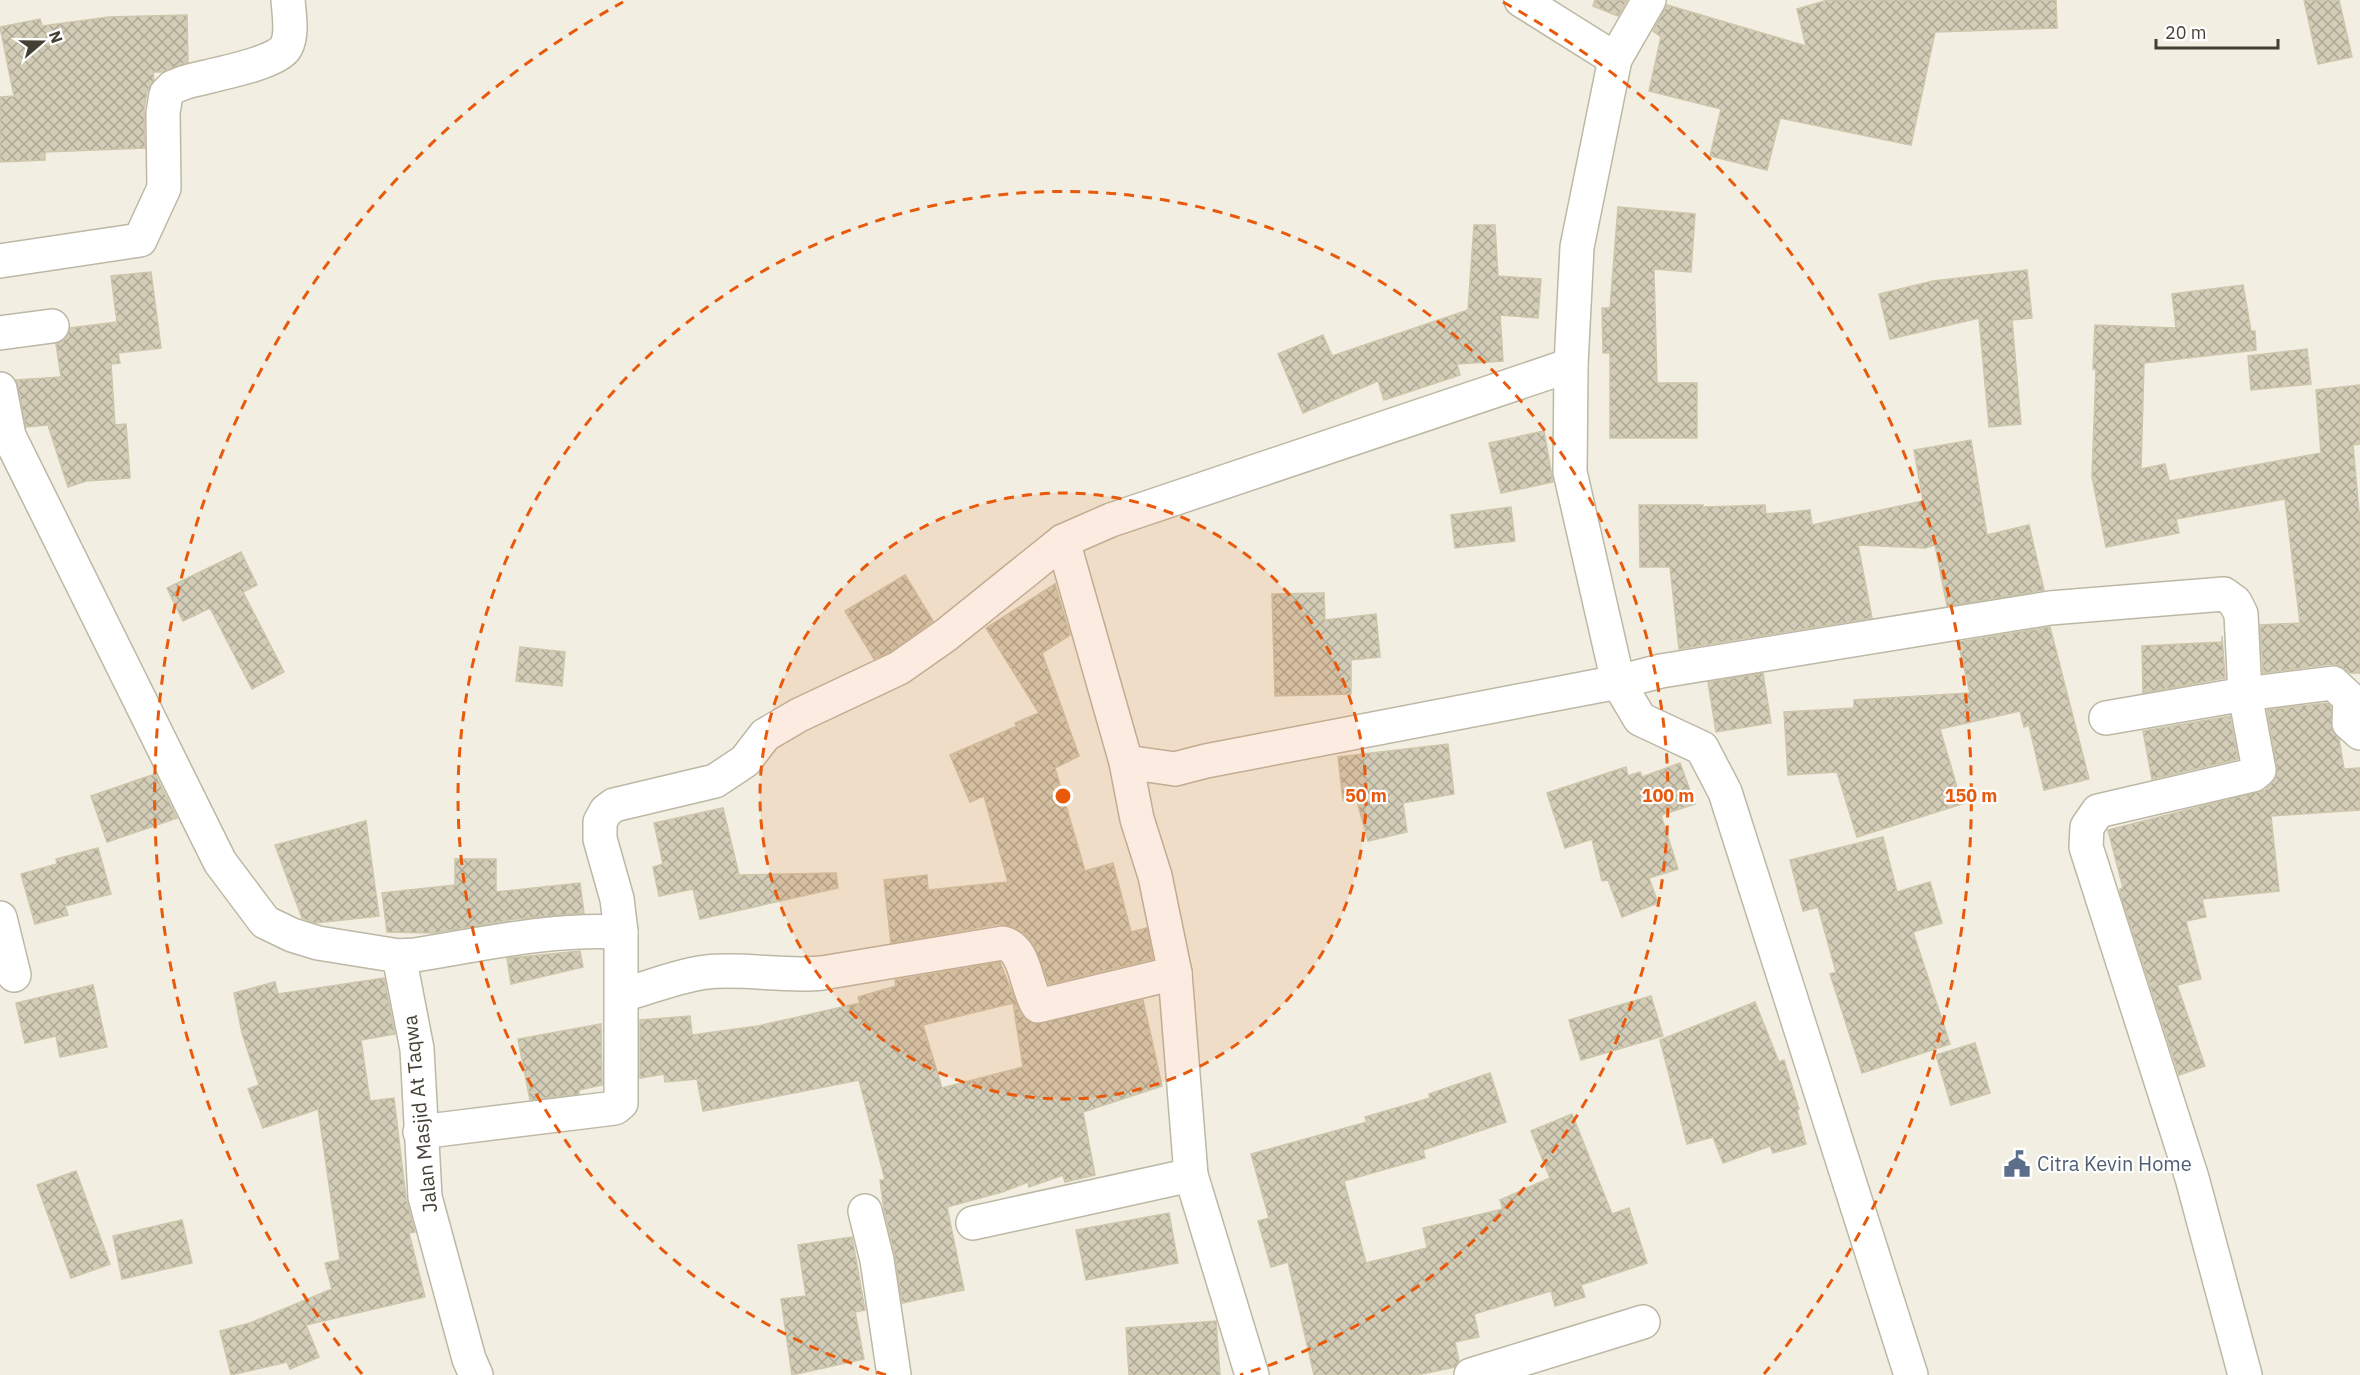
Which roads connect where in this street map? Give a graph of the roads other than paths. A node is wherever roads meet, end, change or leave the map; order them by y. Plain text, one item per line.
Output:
1 (288, 0) edge
2 (1521, 0) edge
3 (1649, 0) edge
4 (1615, 59) junction
5 (0, 261) edge
6 (52, 326) dead end
7 (0, 333) edge
8 (1571, 365) junction
9 (0, 389) edge
10 (1063, 542) junction
11 (1618, 682) junction
12 (2245, 694) junction
13 (2106, 718) dead end
14 (2360, 733) edge
15 (1126, 762) junction
16 (0, 918) edge
17 (621, 932) junction
18 (399, 956) junction
19 (1175, 973) junction
20 (14, 975) dead end
21 (622, 995) junction
22 (420, 1132) junction
23 (1191, 1175) junction
24 (865, 1211) dead end
25 (973, 1222) dead end
26 (1643, 1322) dead end
27 (1540, 1365) edge
28 (476, 1375) edge
29 (894, 1375) edge
30 (1252, 1375) edge
31 (1471, 1375) edge
32 (1911, 1375) edge
33 (2245, 1375) edge

1 - 5 street
2 - 4 street
3 - 4 street
4 - 8 street
6 - 7 street
8 - 10 street
8 - 11 street
9 - 18 street
10 - 15 street
10 - 17 street
11 - 12 street
11 - 15 street
11 - 32 street
12 - 13 street
12 - 14 street
12 - 33 street
15 - 19 street
16 - 20 street
17 - 18 street
17 - 21 street
18 - 22 street, Jalan Masjid At Taqwa
19 - 21 street
19 - 23 street
21 - 22 street
22 - 28 street, Jalan Masjid At Taqwa
23 - 25 street
23 - 30 street
24 - 29 street
26 - 27 street
27 - 31 street

